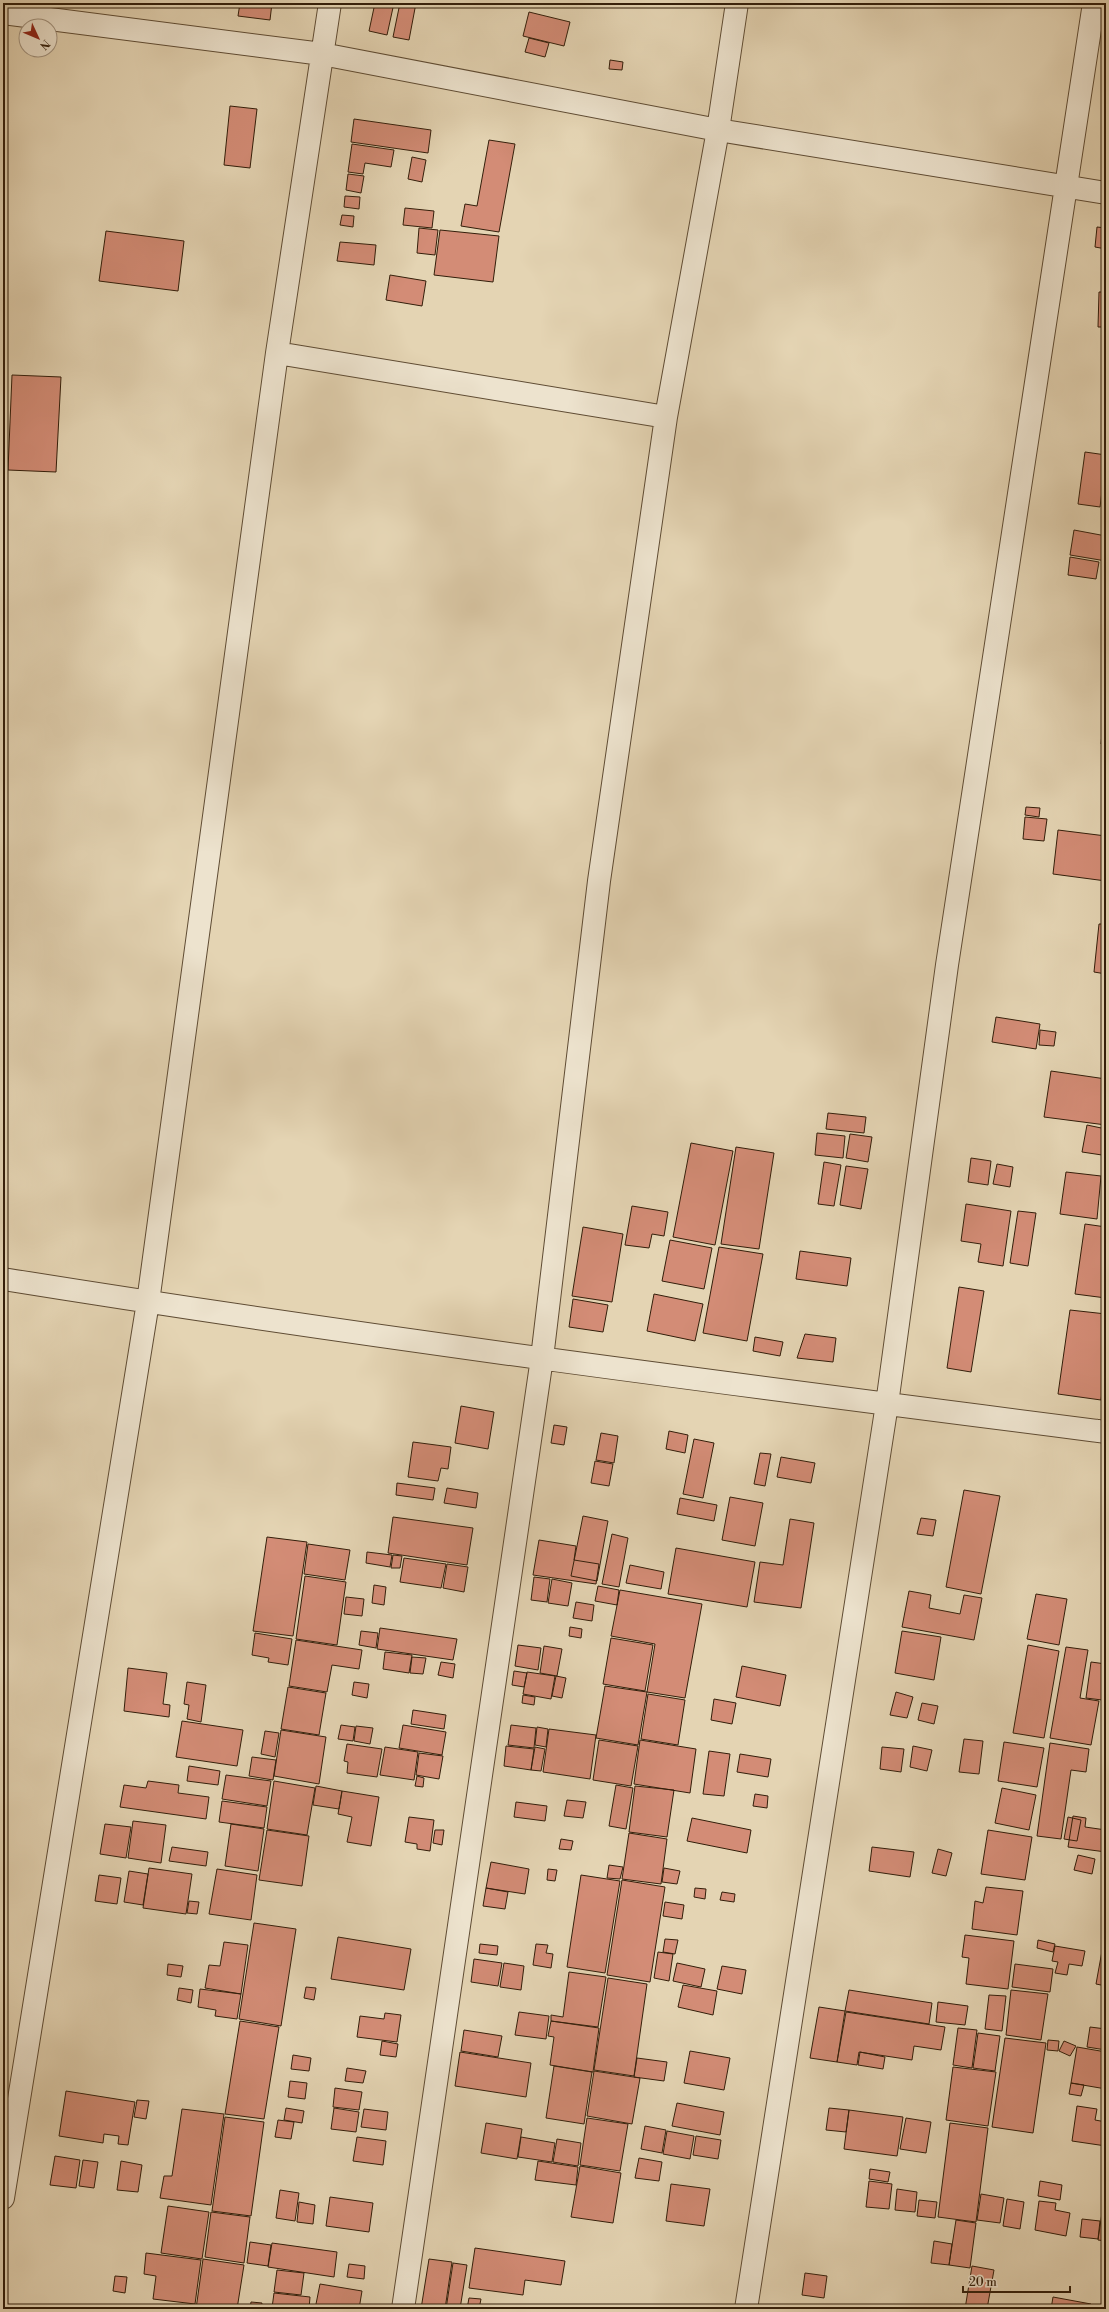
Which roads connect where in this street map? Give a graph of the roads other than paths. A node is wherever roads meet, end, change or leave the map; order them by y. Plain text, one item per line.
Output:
1 (330, 3) edge
2 (737, 3) edge
3 (1094, 3) edge
4 (3, 13) edge
5 (322, 54) junction
6 (718, 130) junction
7 (1066, 187) junction
8 (1106, 193) edge
9 (277, 353) junction
10 (666, 417) junction
11 (3, 1279) edge
12 (148, 1302) junction
13 (542, 1358) junction
14 (887, 1404) junction
15 (1106, 1432) edge
16 (3, 2198) edge
17 (403, 2309) edge
18 (746, 2309) edge

1 - 5 street
2 - 6 street
3 - 7 street
4 - 5 street
5 - 6 street
5 - 9 street
6 - 7 street
6 - 10 street
7 - 8 street
7 - 14 street
9 - 10 street
9 - 12 street
10 - 13 street
11 - 12 street
12 - 13 street
12 - 16 street
13 - 14 street
13 - 17 street
14 - 15 street
14 - 18 street

